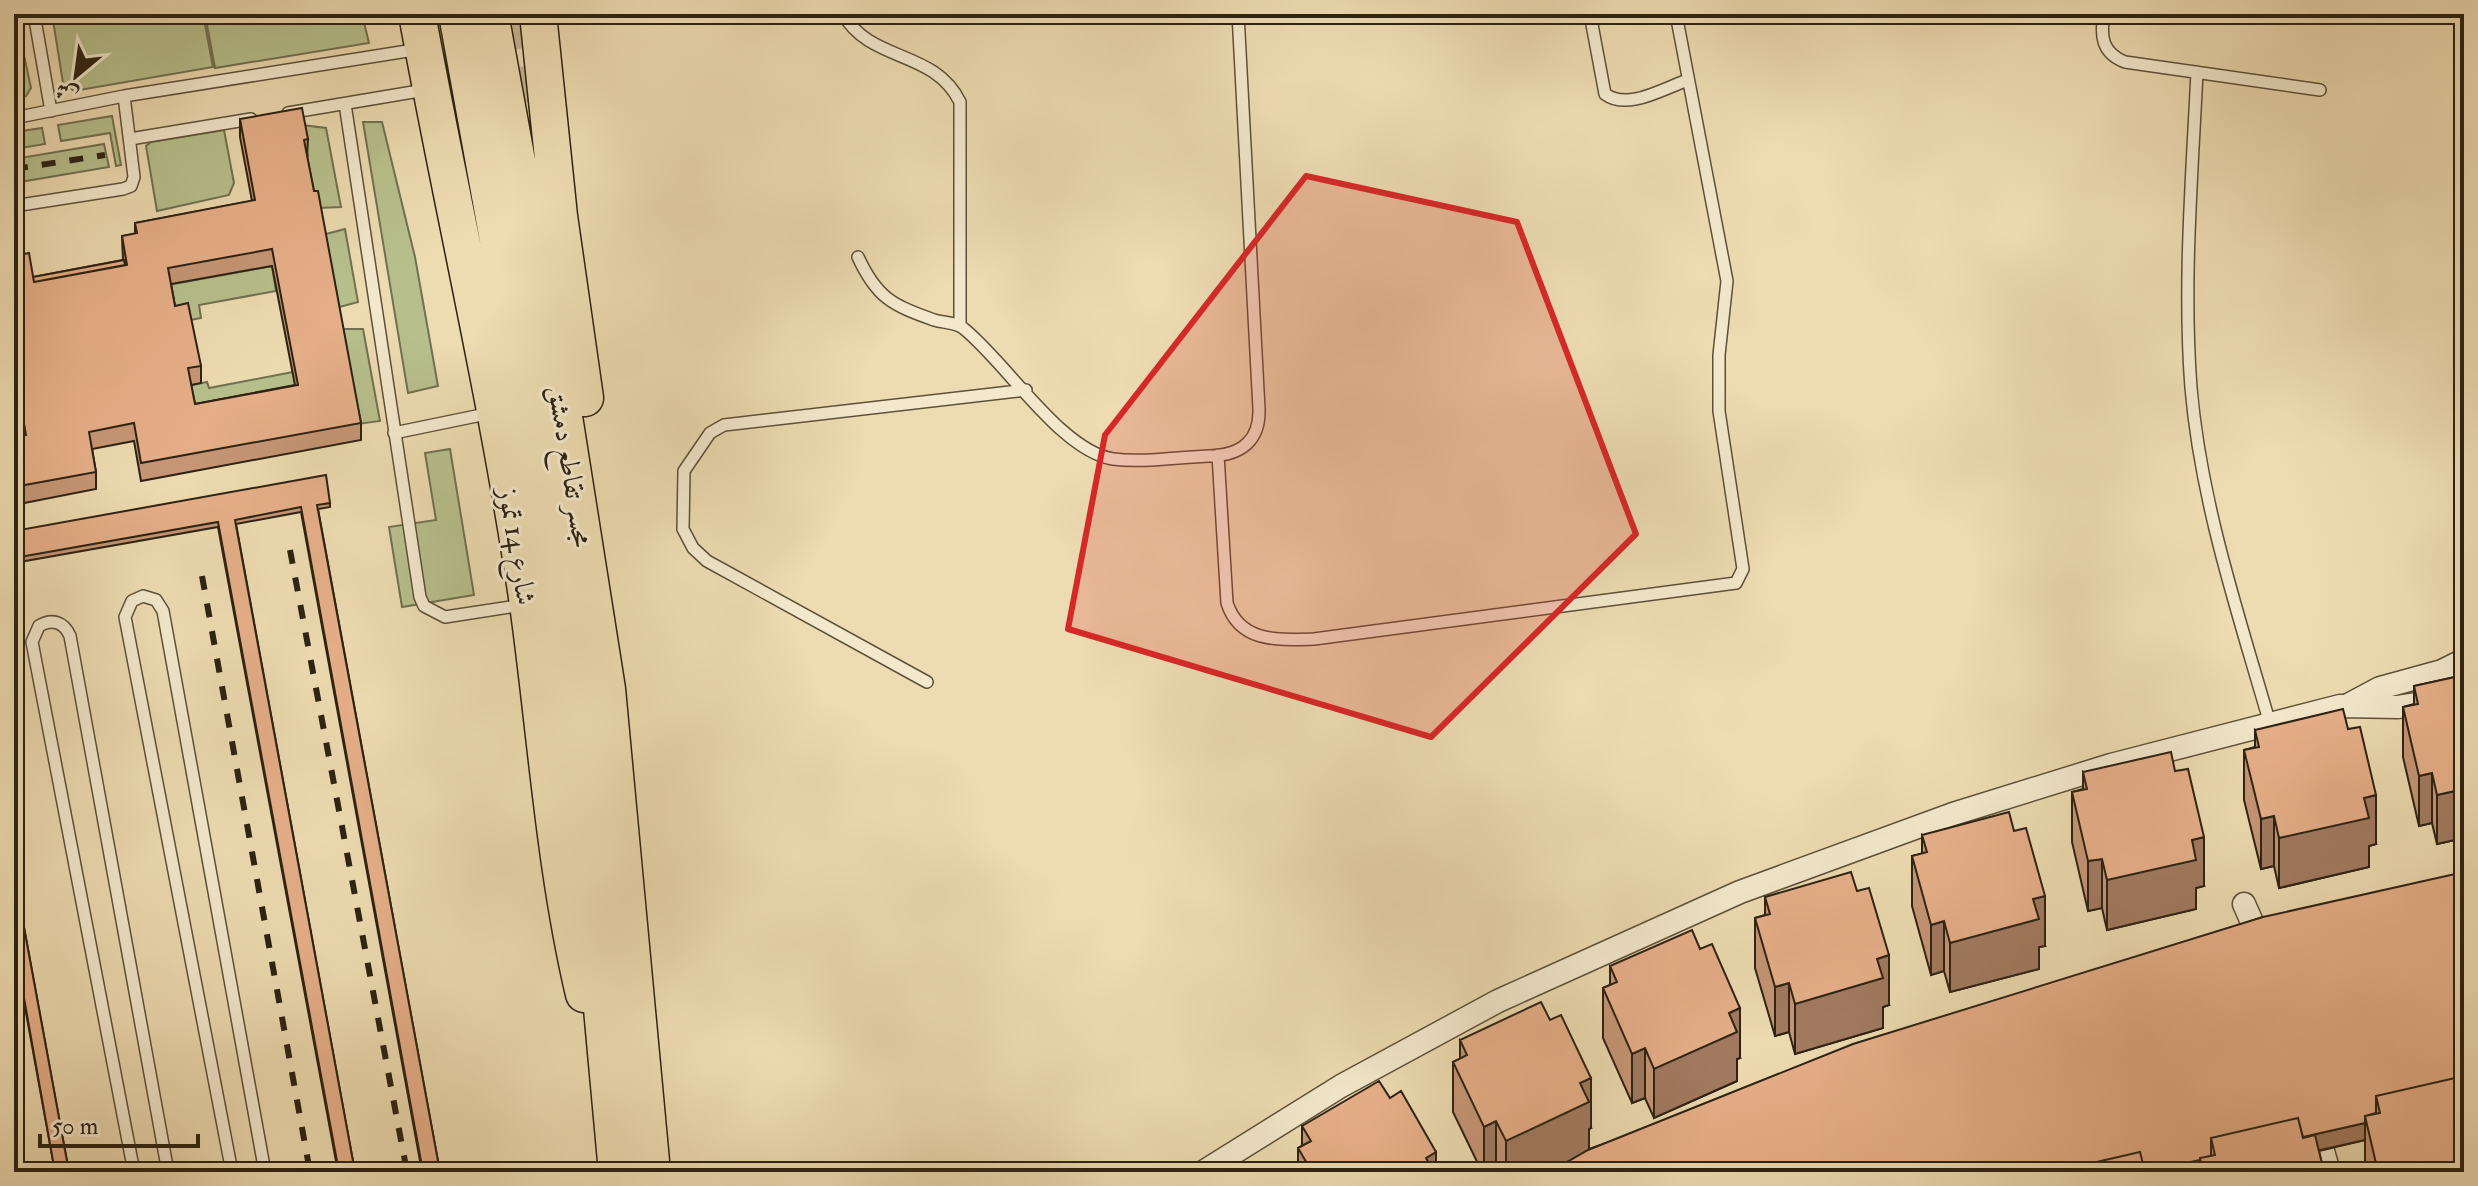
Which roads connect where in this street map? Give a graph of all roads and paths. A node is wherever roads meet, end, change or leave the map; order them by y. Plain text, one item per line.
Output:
1 (34, 14) edge
2 (457, 14) edge
3 (490, 14) edge
4 (538, 14) edge
5 (843, 14) edge
6 (1238, 14) edge
7 (1590, 14) edge
8 (1676, 14) edge
9 (2104, 14) edge
10 (420, 31) edge
11 (2197, 72) junction
12 (1688, 80) junction
13 (432, 89) junction
14 (2320, 90) dead end
15 (124, 96) junction
16 (345, 104) junction
17 (51, 111) junction
18 (14, 118) edge
19 (130, 139) junction
20 (14, 206) edge
21 (858, 257) dead end
22 (960, 325) junction
23 (1026, 390) junction
24 (497, 412) junction
25 (394, 433) junction
26 (1218, 455) junction
27 (528, 604) junction
28 (2464, 660) edge
29 (927, 682) dead end
30 (2464, 697) edge
31 (2350, 704) junction
32 (2270, 724) junction
33 (2244, 904) dead end
34 (613, 922) junction
35 (2269, 960) edge
36 (610, 1079) junction
37 (646, 1083) junction
38 (2310, 1107) edge
39 (134, 1172) edge
40 (168, 1172) edge
41 (232, 1172) edge
42 (265, 1172) edge
43 (617, 1172) edge
44 (652, 1172) edge
45 (1203, 1172) edge
46 (2329, 1172) edge

1 - 17 lane
2 - 34 main road, مجسر تقاطع دمشق
3 - 34 main road, مجسر تقاطع دمشق
4 - 37 main road
5 - 22 lane
6 - 26 lane
7 - 12 lane
8 - 12 lane
9 - 11 lane
10 - 13 main road, شارع 14 تموز
10 - 15 lane
11 - 14 lane
11 - 32 lane
12 - 26 lane
13 - 16 lane
13 - 24 main road, شارع 14 تموز
15 - 17 lane
15 - 19 lane
16 - 19 lane
16 - 25 lane
17 - 18 lane
19 - 20 lane
21 - 22 lane
22 - 23 lane
23 - 26 lane
23 - 29 lane
24 - 25 lane
24 - 27 main road, شارع 14 تموز
25 - 27 lane
27 - 36 main road, شارع 14 تموز
28 - 31 street
30 - 31 street
31 - 32 street
32 - 45 street
33 - 35 street
34 - 36 main road, شارع 14 تموز
34 - 37 main road
36 - 43 main road, شارع 14 تموز
37 - 44 main road
38 - 46 street
39 - 40 lane
41 - 42 lane

